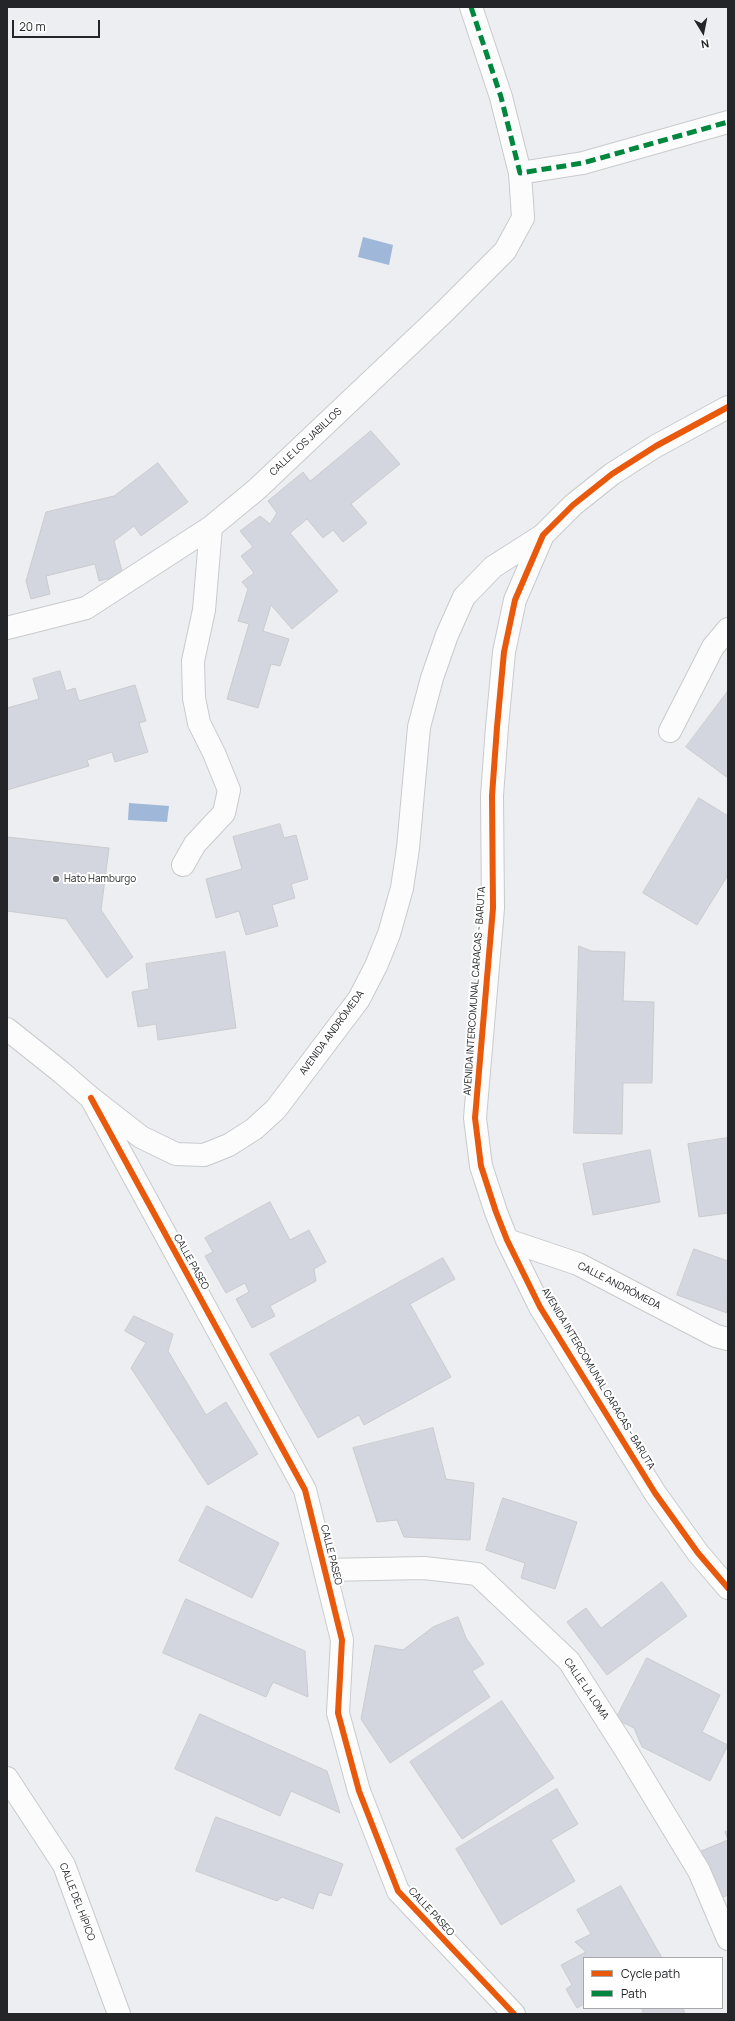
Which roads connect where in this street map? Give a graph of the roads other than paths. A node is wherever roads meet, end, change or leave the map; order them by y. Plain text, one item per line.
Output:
1 (471, 7) edge
2 (728, 122) edge
3 (520, 173) junction
4 (728, 407) edge
5 (211, 527) junction
6 (543, 535) junction
7 (7, 628) edge
8 (728, 629) edge
9 (670, 730) dead end
10 (183, 865) dead end
11 (7, 1029) edge
12 (91, 1098) junction
13 (507, 1240) junction
14 (728, 1339) edge
15 (325, 1570) junction
16 (728, 1588) edge
17 (7, 1778) edge
18 (728, 1939) edge
19 (119, 2014) edge
20 (514, 2014) edge

1 - 3 street, CALLE LOS JABILLOS
2 - 3 street
3 - 5 street, CALLE LOS JABILLOS
4 - 6 street, AVENIDA INTERCOMUNAL CARACAS - BARUTA
5 - 7 street, CALLE LOS JABILLOS
5 - 10 street
6 - 12 street, AVENIDA ANDRÓMEDA
6 - 13 street, AVENIDA INTERCOMUNAL CARACAS - BARUTA
8 - 9 street
11 - 12 street, AVENIDA ANDRÓMEDA
12 - 15 street, CALLE PASEO
13 - 14 street, CALLE ANDRÓMEDA
13 - 16 street, AVENIDA INTERCOMUNAL CARACAS - BARUTA
15 - 18 street, CALLE LA LOMA
15 - 20 street, CALLE PASEO
17 - 19 street, CALLE DEL HÍPICO

